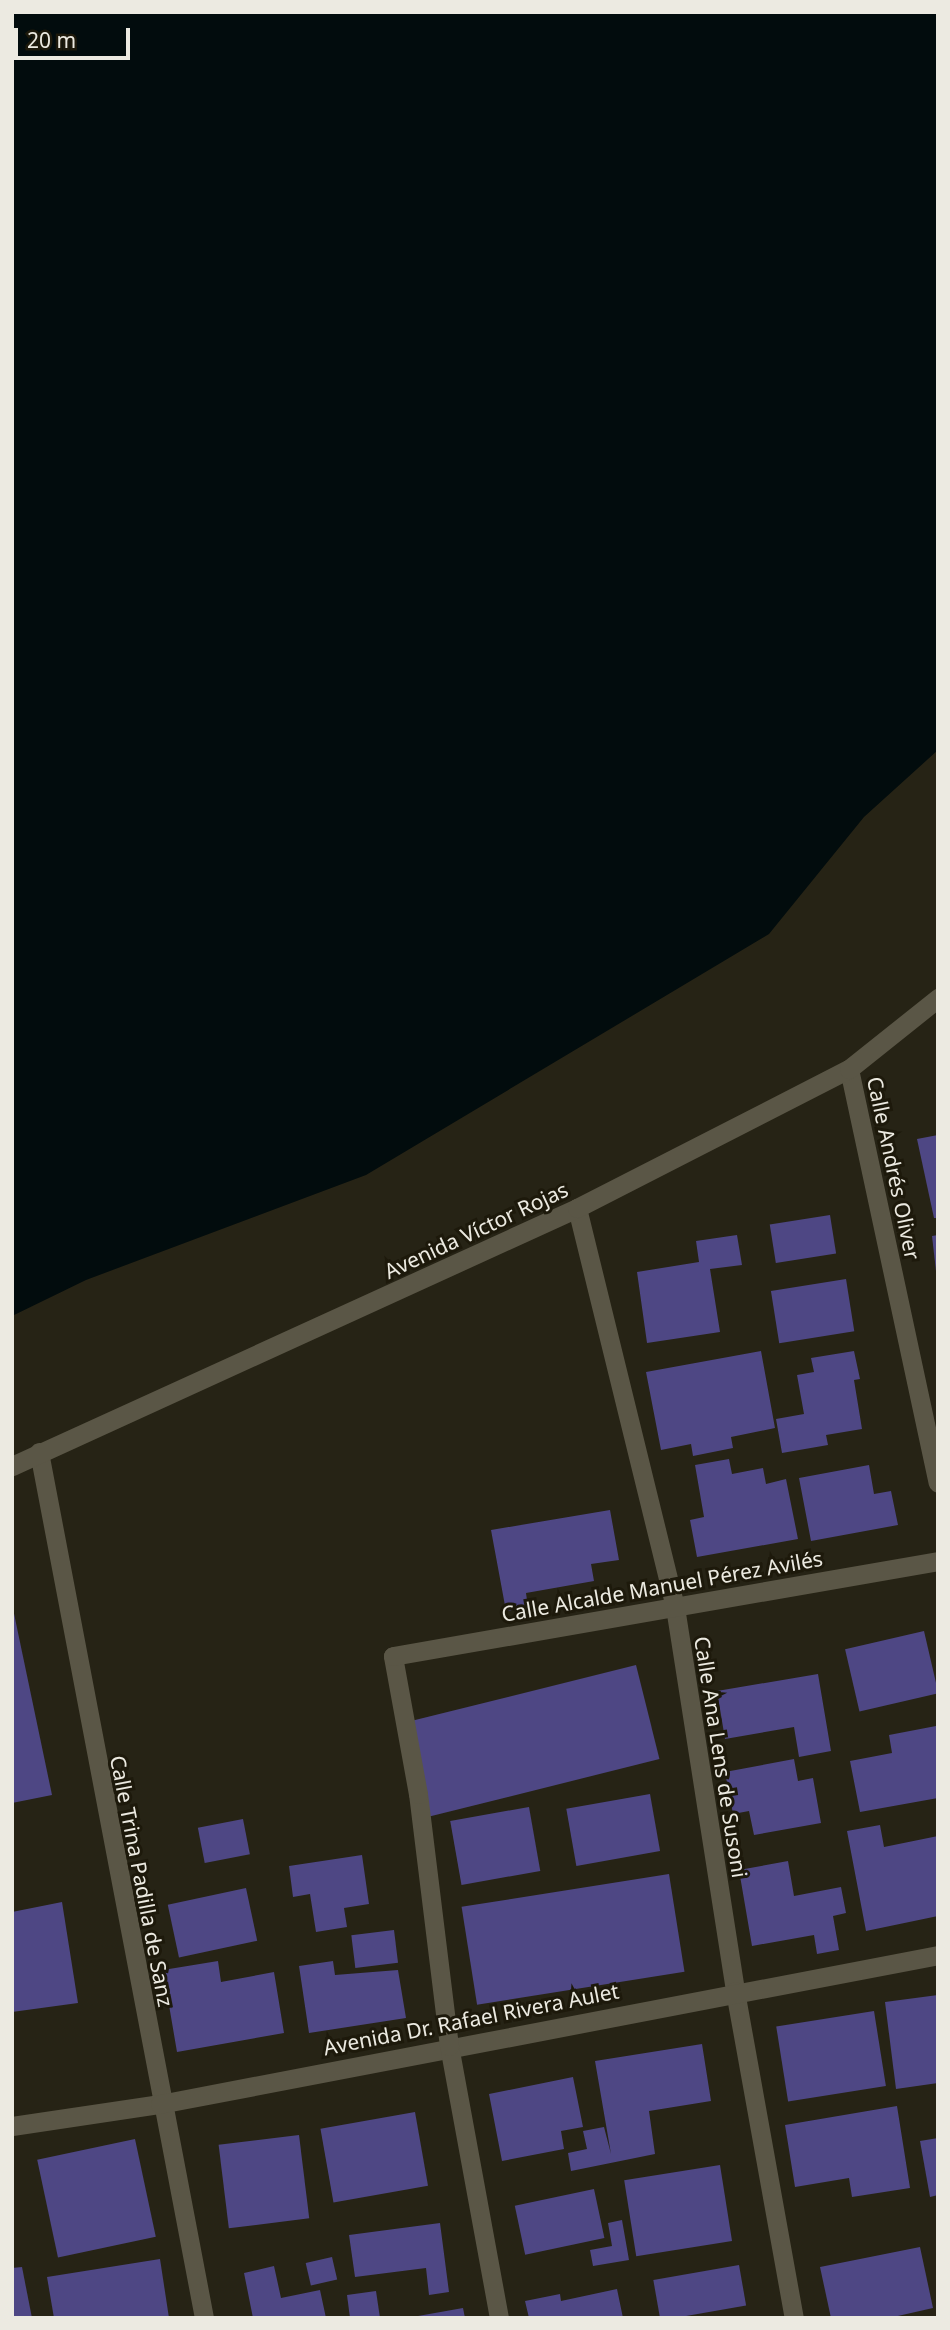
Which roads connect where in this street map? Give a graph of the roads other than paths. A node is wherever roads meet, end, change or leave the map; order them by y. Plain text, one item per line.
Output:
1 (938, 998) edge
2 (849, 1069) junction
3 (577, 1208) junction
4 (39, 1452) junction
5 (12, 1466) edge
6 (938, 1483) edge
7 (938, 1561) edge
8 (675, 1607) junction
9 (938, 1955) edge
10 (735, 1991) junction
11 (449, 2046) junction
12 (160, 2104) junction
13 (12, 2126) edge
14 (204, 2318) edge
15 (499, 2318) edge
16 (794, 2318) edge

1 - 2 street, Avenida Víctor Rojas
2 - 3 street, Avenida Víctor Rojas
2 - 6 street, Calle Andrés Oliver
3 - 4 street, Avenida Víctor Rojas
3 - 8 street, Calle Ana Lens de Susoni
4 - 5 street, Avenida Víctor Rojas
4 - 12 street, Calle Trina Padilla de Sanz
7 - 8 street, Calle Alcalde Manuel Pérez Avilés
8 - 10 street, Calle Ana Lens de Susoni
8 - 11 street, Calle Alcalde Manuel Pérez Avilés
9 - 10 street, Avenida Dr. Rafael Rivera Aulet
10 - 11 street, Avenida Dr. Rafael Rivera Aulet
10 - 16 street, Calle Ana Lens de Susoni
11 - 12 street, Avenida Dr. Rafael Rivera Aulet
11 - 15 street
12 - 13 street, Avenida Dr. Rafael Rivera Aulet
12 - 14 street, Calle Trina Padilla de Sanz

